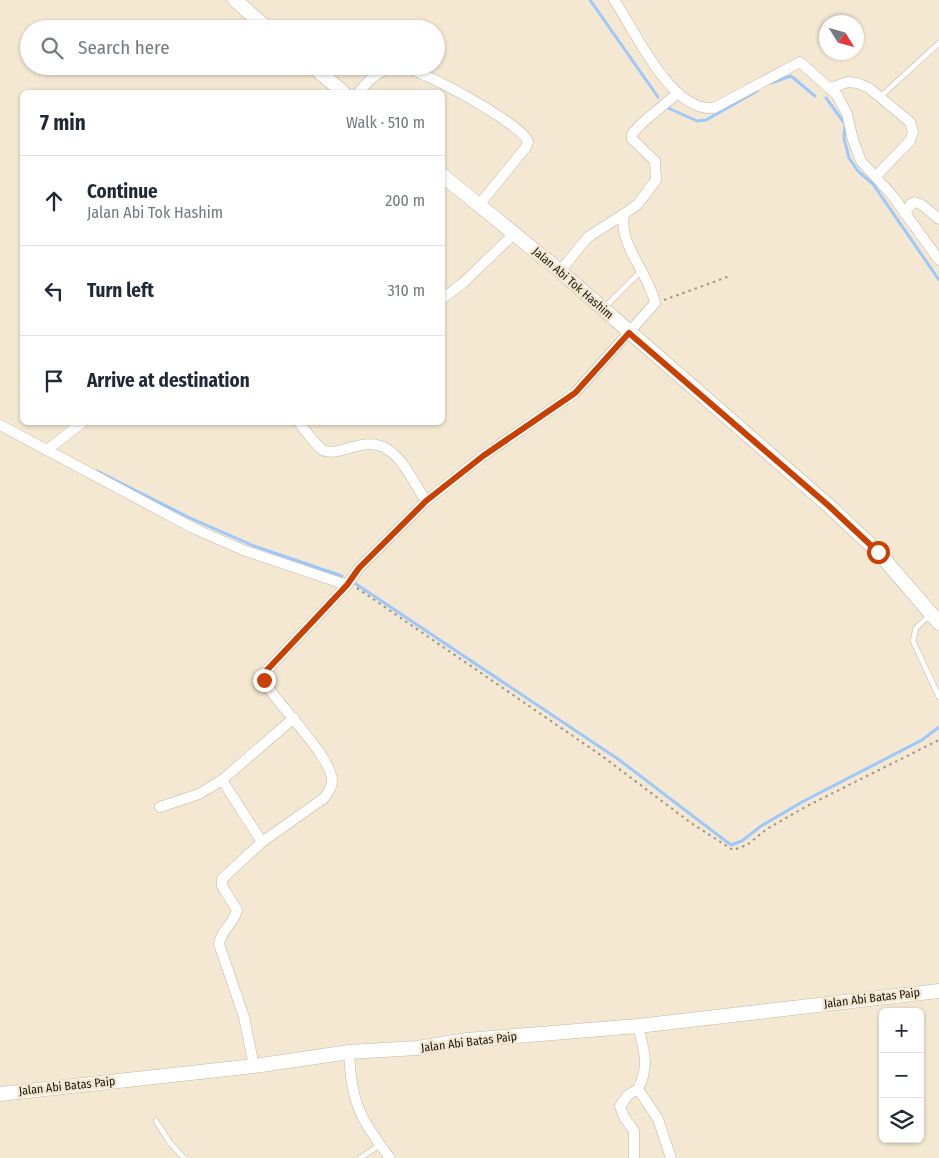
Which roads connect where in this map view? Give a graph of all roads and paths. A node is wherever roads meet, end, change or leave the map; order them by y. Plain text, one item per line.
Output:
1 (235, 0) edge
2 (614, 0) edge
3 (258, 20) edge
4 (939, 42) edge
5 (323, 75) edge
6 (375, 75) edge
7 (426, 75) edge
8 (830, 88) junction
9 (341, 90) edge
10 (361, 90) edge
11 (678, 94) junction
12 (878, 98) junction
13 (876, 176) junction
14 (445, 177) edge
15 (479, 205) junction
16 (624, 214) junction
17 (905, 214) junction
18 (939, 220) edge
19 (515, 233) junction
20 (939, 260) edge
21 (642, 270) junction
22 (560, 271) junction
23 (730, 276) dead end
24 (445, 297) edge
25 (655, 303) junction
26 (603, 309) junction
27 (629, 333) junction
28 (0, 425) edge
29 (80, 425) edge
30 (301, 425) edge
31 (48, 450) junction
32 (426, 501) junction
33 (347, 585) junction
34 (935, 618) edge
35 (939, 697) edge
36 (294, 718) junction
37 (939, 740) edge
38 (222, 780) junction
39 (160, 807) dead end
40 (262, 842) junction
41 (939, 991) edge
42 (638, 1026) junction
43 (349, 1052) junction
44 (254, 1066) junction
45 (638, 1089) junction
46 (0, 1094) edge
47 (156, 1121) dead end
48 (380, 1145) junction
49 (184, 1158) edge
50 (360, 1158) edge
51 (390, 1158) edge
52 (634, 1158) edge
53 (671, 1158) edge

1 - 3 main road
2 - 11 street
4 - 12 lane
5 - 9 main road
6 - 10 street
7 - 15 street
8 - 11 street
8 - 12 street
8 - 13 street
11 - 16 street
12 - 13 street
13 - 17 street
14 - 15 main road, Jalan Abi Tok Hashim
15 - 19 main road, Jalan Abi Tok Hashim
16 - 21 street
16 - 22 street
17 - 18 street
17 - 20 street
19 - 22 main road, Jalan Abi Tok Hashim
19 - 24 street
21 - 25 street
21 - 26 lane
22 - 26 main road, Jalan Abi Tok Hashim
23 - 25 path
25 - 27 street
26 - 27 main road, Jalan Abi Tok Hashim
27 - 32 street
27 - 34 main road, Jalan Abi Tok Hashim
28 - 31 street
29 - 31 street
30 - 32 street
31 - 33 street
32 - 33 street
33 - 36 street
33 - 37 path
34 - 35 lane
36 - 38 street
36 - 40 street
38 - 39 street
38 - 40 street
40 - 44 street
41 - 42 main road, Jalan Abi Batas Paip
42 - 43 main road, Jalan Abi Batas Paip
42 - 45 street
43 - 44 main road, Jalan Abi Batas Paip
43 - 48 street
44 - 46 main road, Jalan Abi Batas Paip
45 - 52 street
45 - 53 street
47 - 49 lane
48 - 50 lane
48 - 51 street

